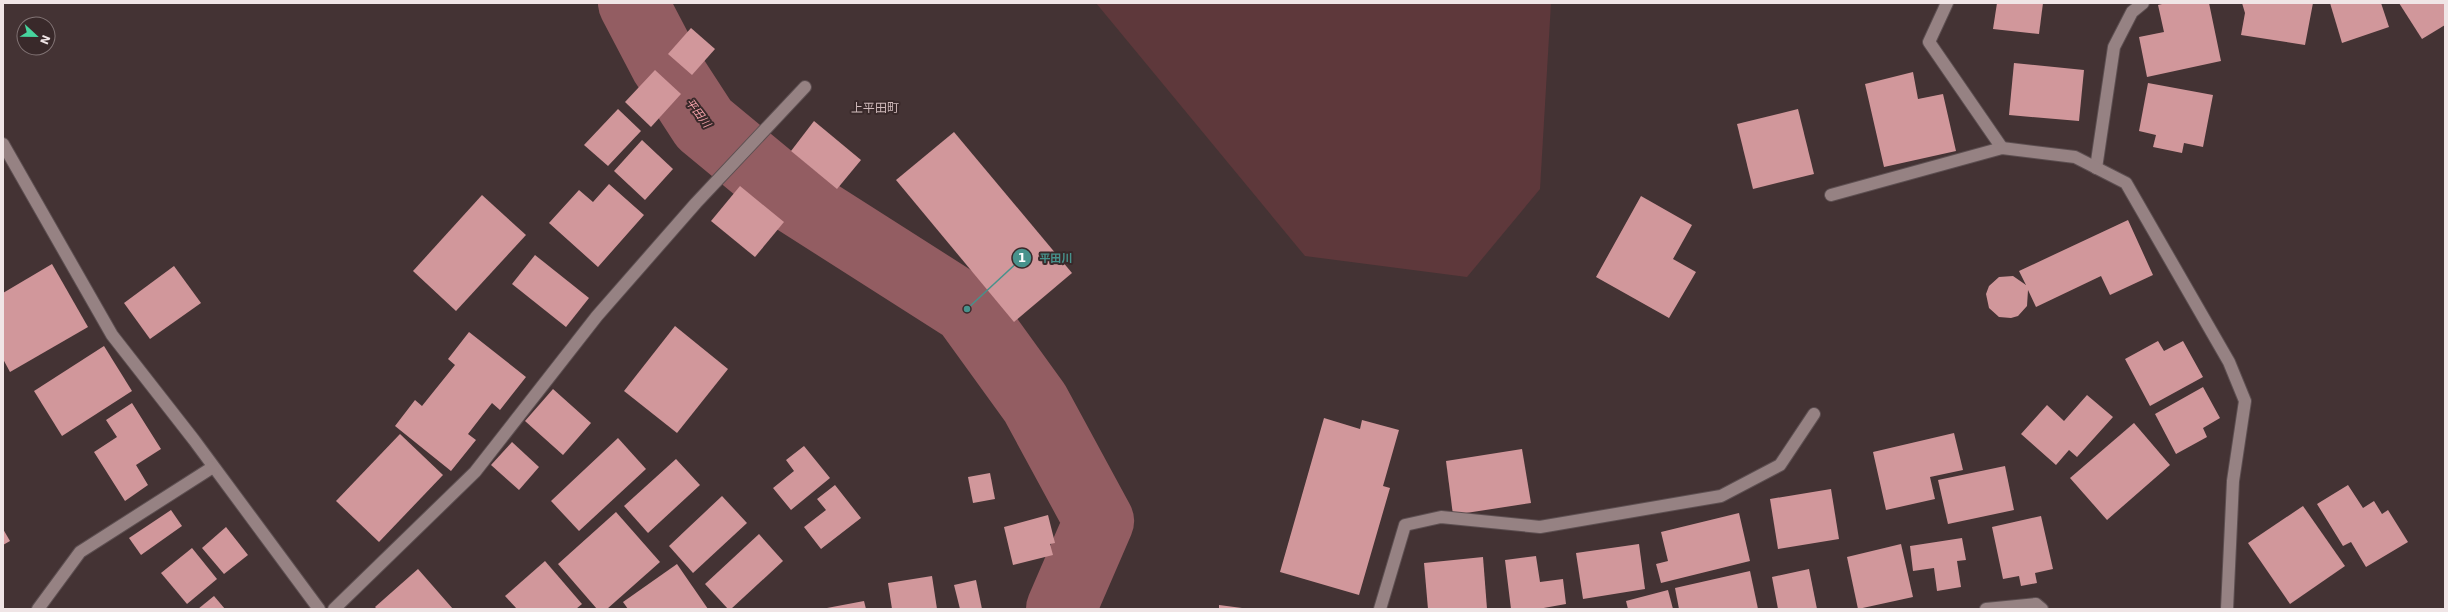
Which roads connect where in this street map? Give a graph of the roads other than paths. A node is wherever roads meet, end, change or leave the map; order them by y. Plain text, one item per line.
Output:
1 (1947, 3) edge
2 (2143, 3) edge
3 (805, 88) dead end
4 (3, 144) edge
5 (2002, 148) junction
6 (2096, 168) junction
7 (1831, 195) dead end
8 (1814, 414) dead end
9 (213, 467) junction
10 (38, 609) edge
11 (319, 609) edge
12 (334, 609) edge
13 (1380, 609) edge
14 (1986, 609) edge
15 (2042, 609) edge
16 (2227, 609) edge

1 - 5 street
2 - 6 street
3 - 12 street
4 - 9 street
5 - 6 street
5 - 7 street
6 - 16 street
8 - 13 street
9 - 10 street
9 - 11 street
14 - 15 street

